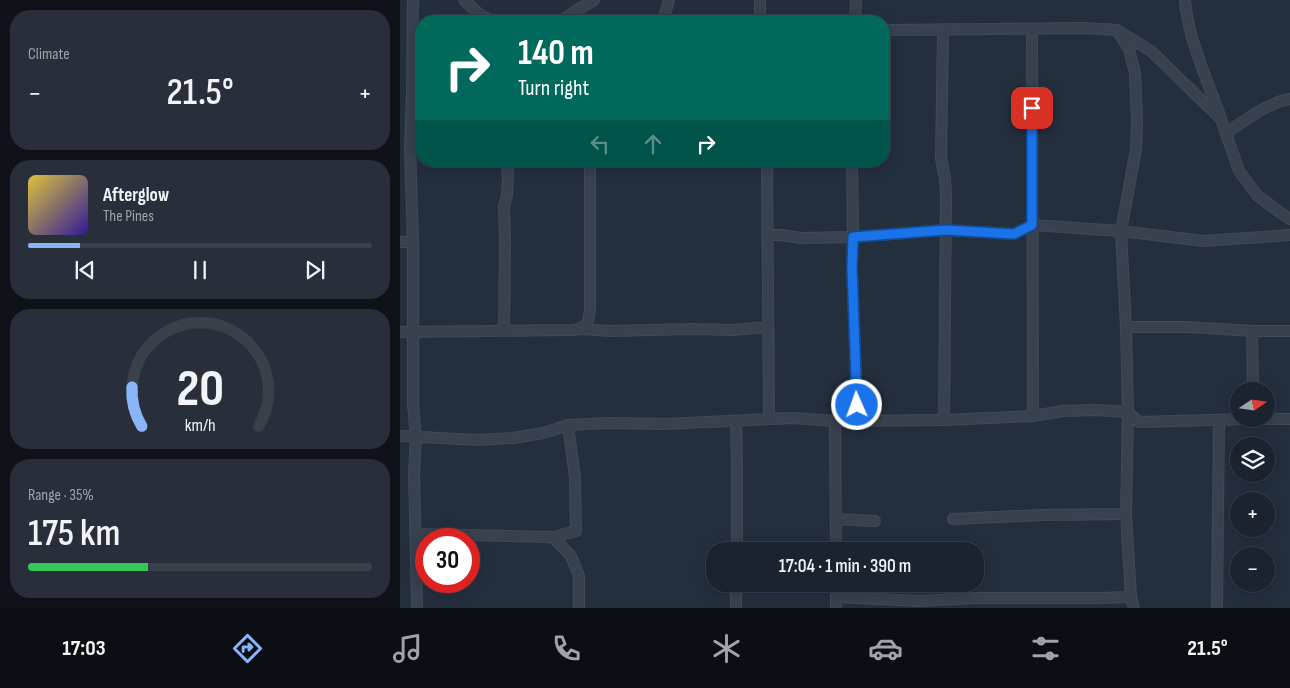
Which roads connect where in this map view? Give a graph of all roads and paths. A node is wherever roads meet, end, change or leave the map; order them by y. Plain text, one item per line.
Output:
1 (413, 0) edge
2 (464, 0) edge
3 (594, 0) edge
4 (669, 0) edge
5 (760, 0) edge
6 (856, 0) edge
7 (1185, 0) edge
8 (480, 15) edge
9 (569, 15) edge
10 (665, 15) edge
11 (760, 15) edge
12 (855, 15) edge
13 (415, 18) edge
14 (1032, 29) junction
15 (890, 30) edge
16 (943, 30) junction
17 (1117, 30) junction
18 (415, 54) edge
19 (1290, 99) edge
20 (1221, 119) junction
21 (1226, 132) junction
22 (405, 148) edge
23 (507, 167) edge
24 (590, 167) edge
25 (767, 167) edge
26 (852, 167) edge
27 (1290, 219) edge
28 (1032, 225) junction
29 (946, 230) junction
30 (1121, 231) junction
31 (768, 235) junction
32 (1290, 235) edge
33 (853, 237) junction
34 (400, 242) edge
35 (413, 242) junction
36 (768, 327) junction
37 (1126, 328) junction
38 (582, 329) junction
39 (504, 330) junction
40 (1290, 330) edge
41 (1252, 331) junction
42 (400, 332) edge
43 (414, 332) junction
44 (1253, 382) edge
45 (1128, 412) junction
46 (1033, 416) junction
47 (769, 419) junction
48 (1275, 419) edge
49 (1290, 419) edge
50 (944, 420) junction
51 (1219, 420) junction
52 (1230, 420) edge
53 (736, 421) junction
54 (835, 421) junction
55 (568, 425) junction
56 (400, 436) edge
57 (416, 437) junction
58 (1126, 514) junction
59 (836, 519) junction
60 (953, 519) dead end
61 (875, 521) dead end
62 (416, 528) edge
63 (480, 536) edge
64 (553, 538) junction
65 (737, 542) edge
66 (836, 542) edge
67 (736, 592) edge
68 (836, 592) edge
69 (417, 593) edge
70 (836, 597) junction
71 (1131, 597) junction
72 (417, 608) edge
73 (580, 608) edge
74 (736, 608) edge
75 (836, 608) edge
76 (1134, 608) edge
77 (1217, 608) edge

1 - 13 street
2 - 8 street
3 - 9 street
4 - 10 street
5 - 11 street
6 - 12 street
7 - 20 street
14 - 16 street
14 - 17 street
14 - 28 street
15 - 16 street
16 - 29 street
17 - 20 street
17 - 30 street
18 - 22 street
19 - 21 street
20 - 21 street
21 - 27 street
22 - 35 street
23 - 39 street
24 - 38 street
25 - 31 street
26 - 33 street
28 - 29 street
28 - 30 street
28 - 46 street
29 - 33 street
29 - 50 street
30 - 32 street
30 - 37 street
31 - 33 street
31 - 36 street
33 - 54 street
34 - 35 street
35 - 43 street
36 - 38 street
36 - 47 street
37 - 41 street
37 - 45 street
38 - 39 street
39 - 43 street
40 - 41 street
41 - 44 street
42 - 43 street
43 - 57 street
45 - 46 street
45 - 51 street
45 - 58 street
46 - 50 street
47 - 53 street
47 - 54 street
48 - 49 street
50 - 54 street
51 - 52 street
51 - 77 street
53 - 55 street
53 - 65 street
54 - 59 street
55 - 57 street
55 - 64 street
56 - 57 street
57 - 62 street
58 - 60 street
58 - 71 street
59 - 61 street
59 - 66 street
63 - 64 street
64 - 73 street
67 - 74 street
68 - 70 street
69 - 72 street
70 - 71 street
70 - 75 street
71 - 76 street

